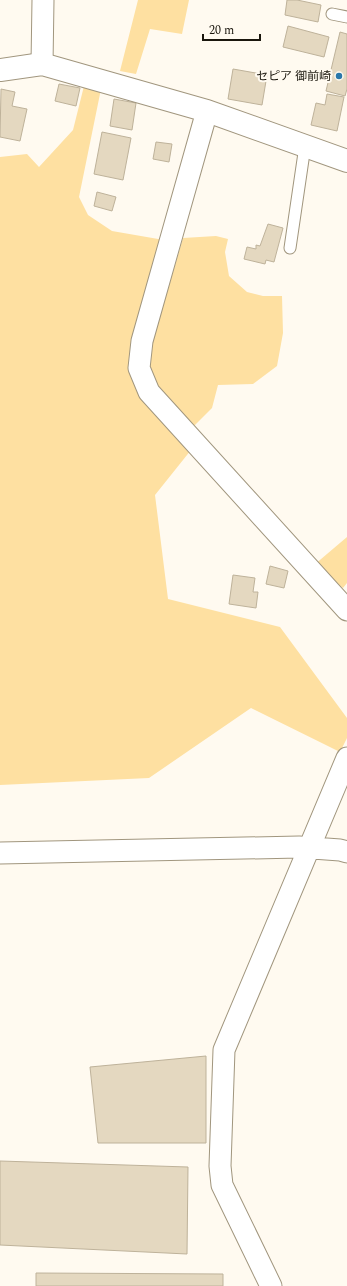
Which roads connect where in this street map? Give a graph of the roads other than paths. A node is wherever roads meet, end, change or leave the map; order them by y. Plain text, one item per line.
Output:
1 (43, 0) edge
2 (332, 14) dead end
3 (347, 16) edge
4 (42, 64) junction
5 (0, 70) edge
6 (206, 111) junction
7 (305, 146) junction
8 (347, 161) edge
9 (290, 248) dead end
10 (347, 610) edge
11 (347, 758) edge
12 (310, 848) junction
13 (347, 852) edge
14 (0, 853) edge
15 (271, 1286) edge

1 - 4 street
2 - 3 lane
4 - 5 street
4 - 6 street
6 - 7 street
6 - 10 street
7 - 8 street
7 - 9 lane
11 - 12 street
12 - 13 street
12 - 14 street
12 - 15 street

